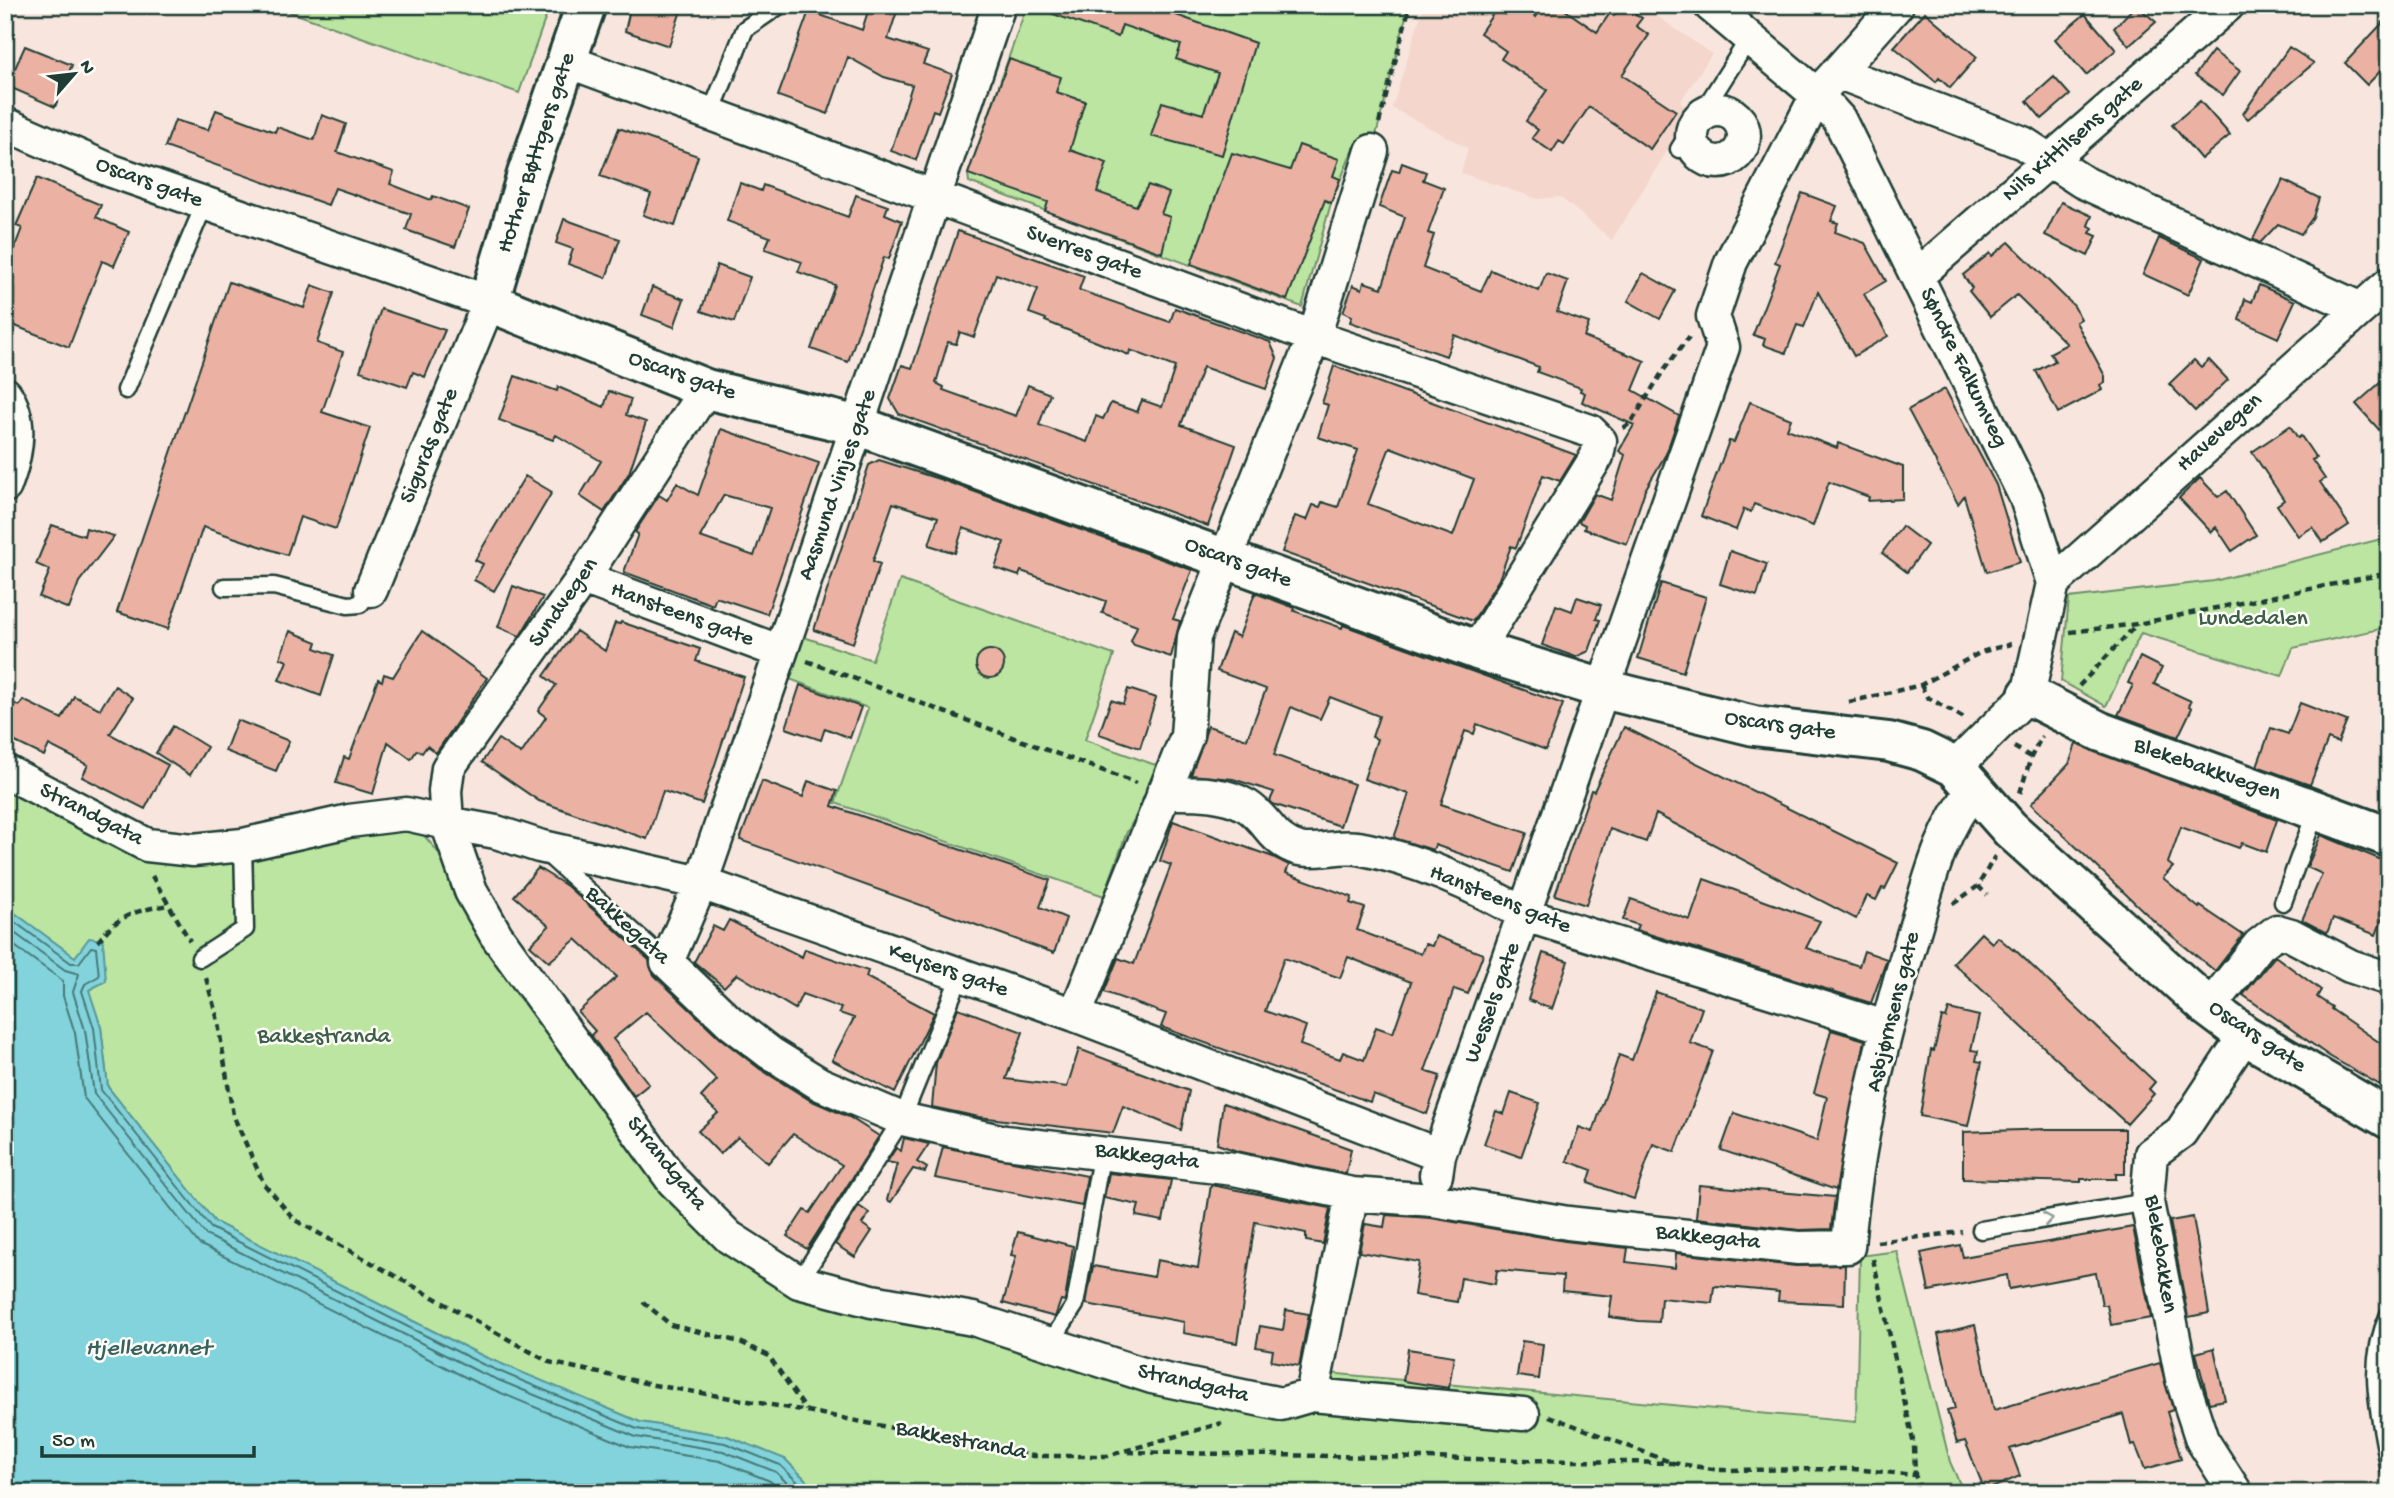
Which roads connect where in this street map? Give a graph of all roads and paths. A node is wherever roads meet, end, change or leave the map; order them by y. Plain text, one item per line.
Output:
1 (586, 5) edge
2 (780, 5) edge
3 (999, 5) edge
4 (1410, 5) edge
5 (1710, 5) edge
6 (1897, 5) edge
7 (2228, 5) edge
8 (1750, 37) junction
9 (567, 61) junction
10 (1838, 72) junction
11 (1816, 95) junction
12 (710, 115) junction
13 (5, 124) edge
14 (1679, 149) dead end
15 (1372, 151) joint
16 (2052, 159) junction
17 (936, 198) junction
18 (205, 203) junction
19 (1918, 275) junction
20 (2389, 284) edge
21 (489, 302) junction
22 (2359, 309) junction
23 (1713, 316) junction
24 (1314, 337) junction
25 (126, 390) dead end
26 (706, 390) junction
27 (9, 400) edge
28 (859, 426) junction
29 (1600, 441) junction
30 (5, 486) edge
31 (1227, 559) junction
32 (2389, 573) edge
33 (583, 578) junction
34 (2053, 583) junction
35 (224, 587) dead end
36 (371, 590) joint
37 (2137, 624) junction
38 (2062, 634) dead end
39 (2019, 642) dead end
40 (1476, 650) junction
41 (781, 652) junction
42 (1603, 689) junction
43 (2075, 690) dead end
44 (1844, 702) dead end
45 (2038, 711) junction
46 (5, 771) edge
47 (1965, 778) junction
48 (1163, 793) junction
49 (2317, 808) junction
50 (447, 823) junction
51 (2010, 829) junction
52 (2389, 837) edge
53 (147, 845) junction
54 (243, 845) junction
55 (538, 846) junction
56 (701, 883) junction
57 (1978, 886) junction
58 (1987, 895) dead end
59 (2283, 901) dead end
60 (169, 905) junction
61 (1947, 912) dead end
62 (1525, 915) junction
63 (98, 942) dead end
64 (200, 958) junction
65 (667, 961) junction
66 (960, 976) junction
67 (2389, 979) edge
68 (2209, 1008) junction
69 (1075, 1015) junction
70 (1885, 1027) junction
71 (2245, 1035) junction
72 (902, 1119) junction
73 (2389, 1119) edge
74 (1102, 1151) junction
75 (1439, 1154) junction
76 (1352, 1194) junction
77 (1433, 1200) junction
78 (2147, 1202) junction
79 (1981, 1230) joint
80 (1858, 1245) junction
81 (799, 1282) junction
82 (643, 1302) dead end
83 (2389, 1314) edge
84 (1049, 1345) junction
85 (1312, 1395) junction
86 (807, 1411) junction
87 (1522, 1414) joint
88 (1225, 1422) dead end
89 (1121, 1452) junction
90 (1673, 1463) junction
91 (2389, 1467) edge
92 (1915, 1475) junction
93 (1922, 1493) edge
94 (2236, 1493) edge

1 - 9 street, Hother Bøttgers gate
2 - 12 lane
3 - 17 street, Aasmund Vinjes gate
4 - 15 path
5 - 8 street, Søndre Falkumveg
6 - 10 street
7 - 16 street, Nils Kittilsens gate
8 - 11 street, Søndre Falkumveg
8 - 14 lane
9 - 12 street, Sverres gate
9 - 21 street, Hother Bøttgers gate
10 - 11 street
10 - 16 street
11 - 19 street, Søndre Falkumveg
11 - 23 street
12 - 17 street, Sverres gate
13 - 18 street, Oscars gate
15 - 24 street
16 - 19 street, Nils Kittilsens gate
16 - 22 street
17 - 24 street, Sverres gate
17 - 28 street, Aasmund Vinjes gate
18 - 21 street, Oscars gate
18 - 25 lane
19 - 34 street, Søndre Falkumveg
20 - 22 street, Havevegen
21 - 26 street, Oscars gate
21 - 36 street, Sigurds gate
22 - 34 street, Havevegen
23 - 29 path
23 - 42 street, Wessels gate
24 - 29 street, Sverres gate
24 - 31 street
26 - 28 street, Oscars gate
26 - 33 street, Sundvegen
27 - 30 street
28 - 31 street, Oscars gate
28 - 41 street, Aasmund Vinjes gate
29 - 40 street
31 - 40 street, Oscars gate
31 - 48 street
32 - 37 path
33 - 41 street, Hansteens gate
33 - 50 street, Sundvegen
34 - 45 street
35 - 36 lane
37 - 38 path
37 - 43 path
39 - 44 path
40 - 42 street, Oscars gate
41 - 48 path
41 - 56 street, Aasmund Vinjes gate
42 - 47 street, Oscars gate
42 - 62 street, Wessels gate
45 - 47 street
45 - 49 street, Blekebakkvegen
45 - 51 path
46 - 53 street, Strandgata
47 - 51 street, Oscars gate
47 - 70 street, Asbjørnsens gate
48 - 62 street, Hansteens gate
48 - 69 street
49 - 52 street, Blekebakkvegen
49 - 59 lane
50 - 54 street, Strandgata
50 - 55 street, Keysers gate
50 - 81 street, Strandgata
51 - 57 path
51 - 68 street, Oscars gate
53 - 54 street, Strandgata
53 - 60 path, Bakkestranda
54 - 64 lane
55 - 56 street, Keysers gate
55 - 65 lane, Bakkegata
56 - 65 street, Aasmund Vinjes gate
56 - 66 street, Keysers gate
57 - 58 path
57 - 61 path
60 - 63 path
60 - 64 path, Bakkestranda
62 - 70 street, Hansteens gate
62 - 75 street, Wessels gate
64 - 86 path, Bakkestranda
65 - 72 street, Bakkegata
66 - 69 street, Keysers gate
66 - 72 lane
67 - 68 street
68 - 71 street, Oscars gate
69 - 75 street, Keysers gate
70 - 80 street, Asbjørnsens gate
71 - 73 street, Oscars gate
71 - 78 street, Blekebakken
72 - 74 street, Bakkegata
72 - 81 lane
74 - 76 street, Bakkegata
74 - 84 lane
75 - 77 street, Wessels gate
76 - 77 street, Bakkegata
76 - 85 street
77 - 80 street, Bakkegata
79 -> 78 lane
78 - 94 street, Blekebakken
79 - 80 path
80 - 92 path
81 - 84 street, Strandgata
82 - 86 path
83 - 91 lane
84 - 85 street, Strandgata
85 - 87 street
86 - 89 path, Bakkestranda
87 - 90 path
88 - 89 path, Bakkestranda
89 - 90 path
90 - 92 path
92 - 93 path

